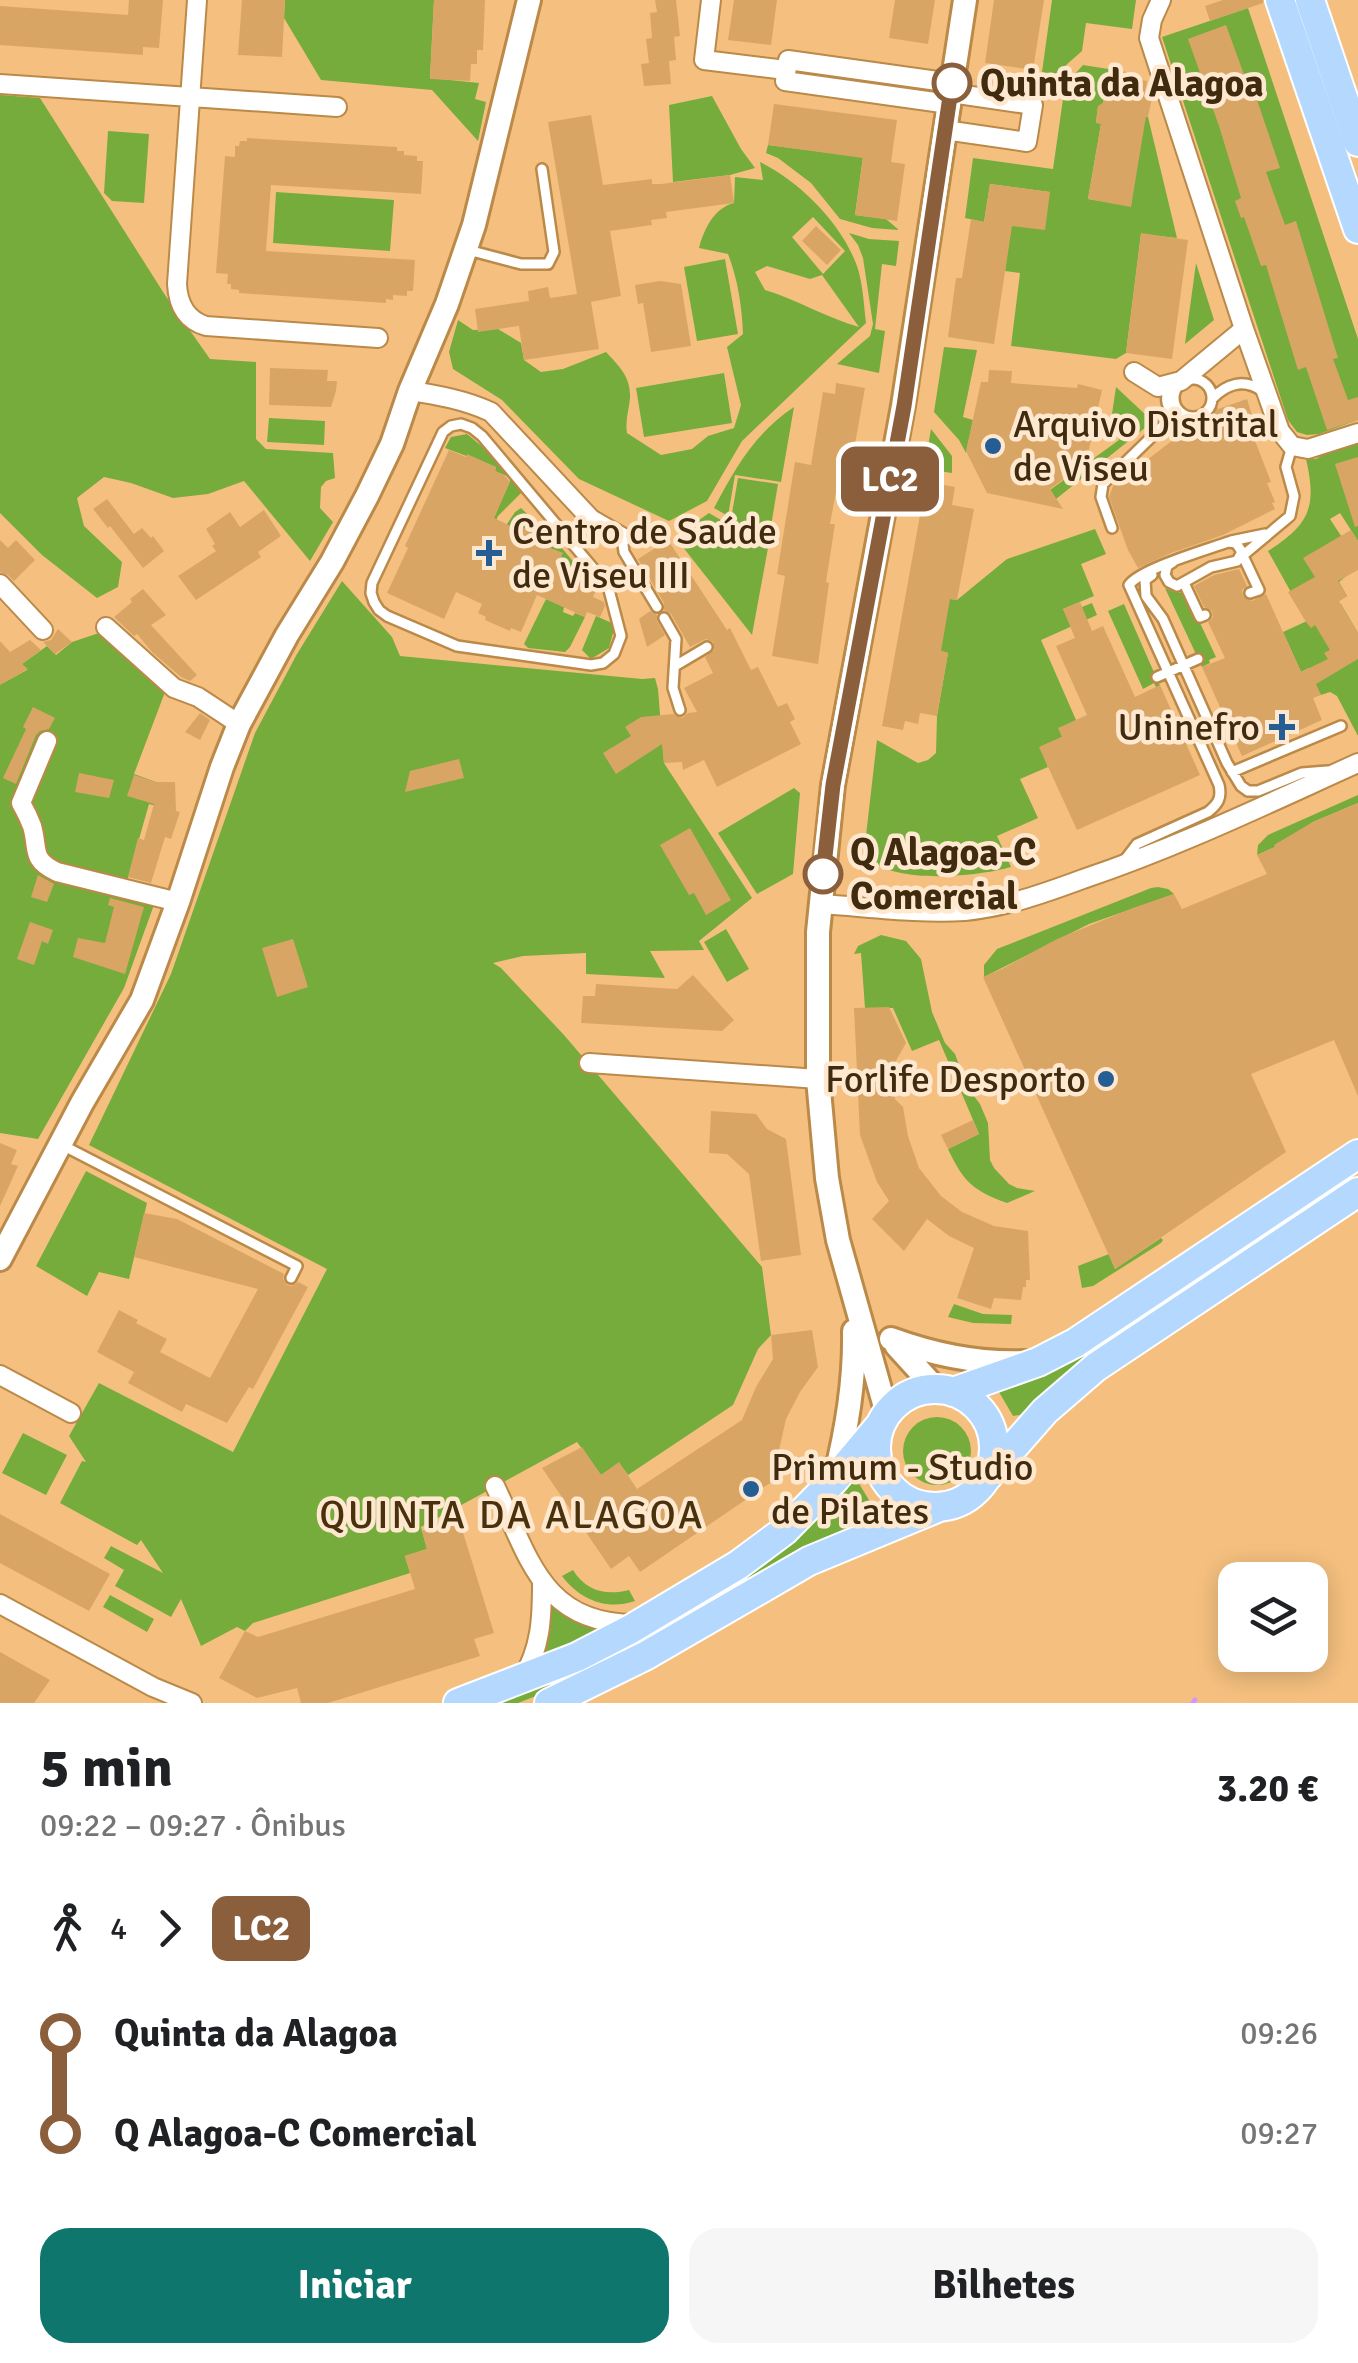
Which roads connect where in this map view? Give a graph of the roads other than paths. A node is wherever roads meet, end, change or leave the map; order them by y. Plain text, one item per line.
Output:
1 (197, 0) edge
2 (529, 0) edge
3 (711, 0) edge
4 (964, 0) edge
5 (1161, 0) edge
6 (1280, 0) edge
7 (1310, 0) edge
8 (0, 84) edge
9 (950, 94) junction
10 (190, 97) junction
11 (337, 107) dead end
12 (945, 130) junction
13 (1358, 142) edge
14 (542, 169) dead end
15 (1358, 229) edge
16 (466, 250) junction
17 (1244, 329) junction
18 (378, 338) dead end
19 (1134, 372) dead end
20 (1180, 382) junction
21 (410, 391) junction
22 (1268, 396) junction
23 (1212, 399) junction
24 (1178, 414) junction
25 (1358, 434) edge
26 (1292, 446) junction
27 (591, 519) junction
28 (1112, 528) dead end
29 (1272, 532) junction
30 (622, 537) joint
31 (1228, 542) junction
32 (573, 544) junction
33 (1240, 558) junction
34 (1173, 562) junction
35 (1164, 575) junction
36 (1184, 583) junction
37 (0, 584) edge
38 (1250, 594) dead end
39 (657, 607) dead end
40 (1205, 615) dead end
41 (664, 618) dead end
42 (106, 627) dead end
43 (43, 630) dead end
44 (708, 647) dead end
45 (1198, 659) dead end
46 (675, 666) junction
47 (1184, 666) junction
48 (1168, 673) junction
49 (1157, 677) dead end
50 (680, 710) dead end
51 (239, 724) junction
52 (1340, 726) dead end
53 (47, 741) dead end
54 (1358, 763) edge
55 (1232, 772) junction
56 (1339, 772) junction
57 (1119, 867) junction
58 (178, 902) junction
59 (820, 904) junction
60 (589, 1063) dead end
61 (818, 1079) junction
62 (60, 1144) junction
63 (1358, 1154) edge
64 (1358, 1192) edge
65 (1, 1253) edge
66 (291, 1278) dead end
67 (854, 1298) junction
68 (891, 1339) junction
69 (1038, 1362) junction
70 (0, 1375) edge
71 (944, 1390) junction
72 (71, 1413) dead end
73 (884, 1419) junction
74 (988, 1476) junction
75 (834, 1480) junction
76 (495, 1486) dead end
77 (937, 1508) junction
78 (542, 1583) junction
79 (0, 1604) edge
80 (640, 1624) junction
81 (520, 1680) junction
82 (153, 1688) junction
83 (168, 1703) edge
84 (192, 1703) edge
85 (458, 1703) edge
86 (549, 1703) edge

1 - 10 street
2 - 16 street
3 - 9 street
4 - 9 street
5 - 17 street
6 - 15 main road
7 - 13 main road
8 - 10 street
9 - 12 street
9 - 12 street
10 - 11 street
10 - 18 street
12 - 59 street
14 - 16 lane
16 - 21 street
17 - 20 street
17 - 22 street
19 - 20 street
20 - 23 lane
20 - 24 lane
21 - 27 street
21 - 51 street
22 - 23 lane
22 - 26 street
23 - 24 lane
24 - 28 lane
25 - 26 street
26 - 29 lane
27 - 30 street
27 - 32 lane
29 - 31 lane
29 - 33 lane
30 - 39 lane
31 - 33 lane
31 - 34 lane
32 - 32 lane
33 - 36 lane
33 - 38 lane
34 - 35 lane
34 - 48 lane
35 - 36 lane
35 - 47 lane
36 - 40 lane
37 - 43 street
41 - 46 lane
42 - 51 street
44 - 46 lane
45 - 47 lane
46 - 50 lane
47 - 48 lane
47 - 55 lane
48 - 49 lane
48 - 57 lane
51 - 58 street
52 - 55 lane
53 - 58 street
54 - 56 street
55 - 56 lane
56 - 57 street
57 - 59 street
58 - 62 street
59 - 61 street
60 - 61 street
61 - 67 street
62 - 65 street
62 - 66 lane
63 - 69 main road
64 - 74 main road
67 - 68 street
67 - 73 street
67 - 75 street
68 - 69 street
68 - 71 street
69 - 71 main road
70 - 72 street
71 - 73 main road
71 - 74 main road
73 - 75 main road
73 - 77 main road
74 - 77 main road
75 - 80 main road
76 - 78 street
77 - 86 main road
78 - 80 street
78 - 81 street
79 - 82 street
80 - 81 main road
81 - 85 main road
82 - 83 street
82 - 84 street

